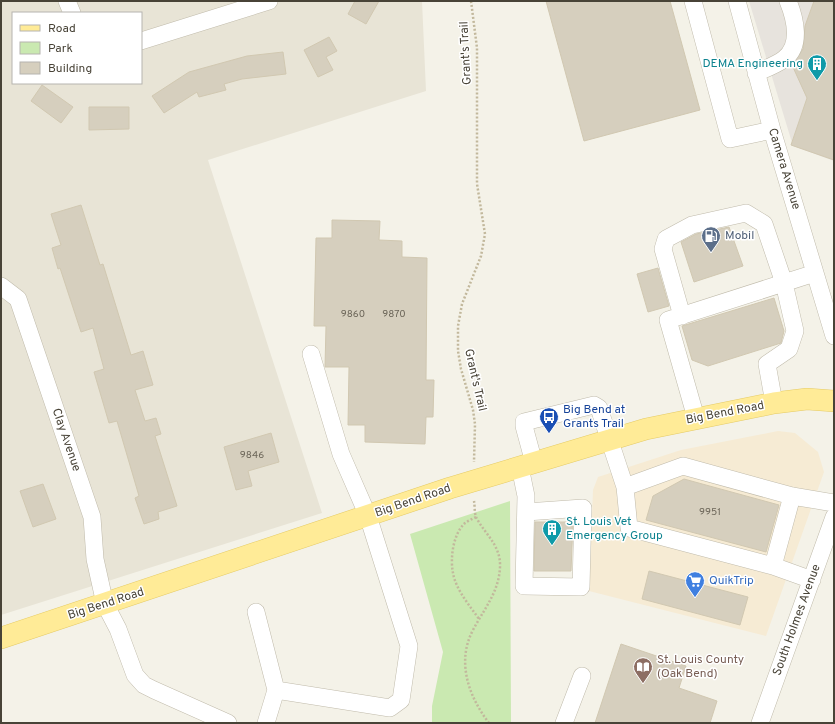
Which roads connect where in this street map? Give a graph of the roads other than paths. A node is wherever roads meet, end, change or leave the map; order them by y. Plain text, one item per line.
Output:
1 (67, 1) edge
2 (269, 1) edge
3 (693, 1) edge
4 (737, 1) edge
5 (788, 1) edge
6 (72, 12) edge
7 (142, 41) edge
8 (756, 73) junction
9 (772, 130) junction
10 (815, 273) junction
11 (784, 283) junction
12 (1, 286) edge
13 (828, 296) edge
14 (682, 316) junction
15 (834, 336) edge
16 (311, 354) dead end
17 (834, 400) edge
18 (774, 403) junction
19 (696, 418) junction
20 (610, 439) junction
21 (527, 465) junction
22 (625, 487) junction
23 (792, 496) junction
24 (834, 503) edge
25 (526, 512) junction
26 (368, 516) junction
27 (834, 517) edge
28 (830, 542) edge
29 (773, 566) junction
30 (812, 580) junction
31 (105, 604) junction
32 (256, 612) dead end
33 (1, 638) edge
34 (582, 676) dead end
35 (276, 690) junction
36 (228, 723) edge
37 (266, 723) edge
38 (564, 723) edge
39 (760, 723) edge

1 - 6 street
2 - 7 street
3 - 9 street
4 - 8 street, Camera Avenue
5 - 8 street
8 - 9 street, Camera Avenue
9 - 10 street, Camera Avenue
10 - 11 street
10 - 13 street, Camera Avenue
11 - 14 street
11 - 14 street
11 - 18 street
12 - 31 street, Clay Avenue
13 - 15 street, Camera Avenue
14 - 19 street
16 - 26 street
17 - 18 main road, Big Bend Road
18 - 19 main road, Big Bend Road
19 - 20 main road, Big Bend Road
20 - 21 main road, Big Bend Road
20 - 21 street
20 - 22 street
21 - 25 street
21 - 26 main road, Big Bend Road
22 - 23 street
22 - 29 street
23 - 24 street
23 - 29 street
25 - 25 street
26 - 31 main road, Big Bend Road
26 - 35 street
27 - 28 street, South Holmes Avenue
28 - 30 street, South Holmes Avenue
29 - 30 street
30 - 39 street, South Holmes Avenue
31 - 33 main road, Big Bend Road
31 - 36 street, Clay Avenue
32 - 35 street
34 - 38 street
35 - 37 street

